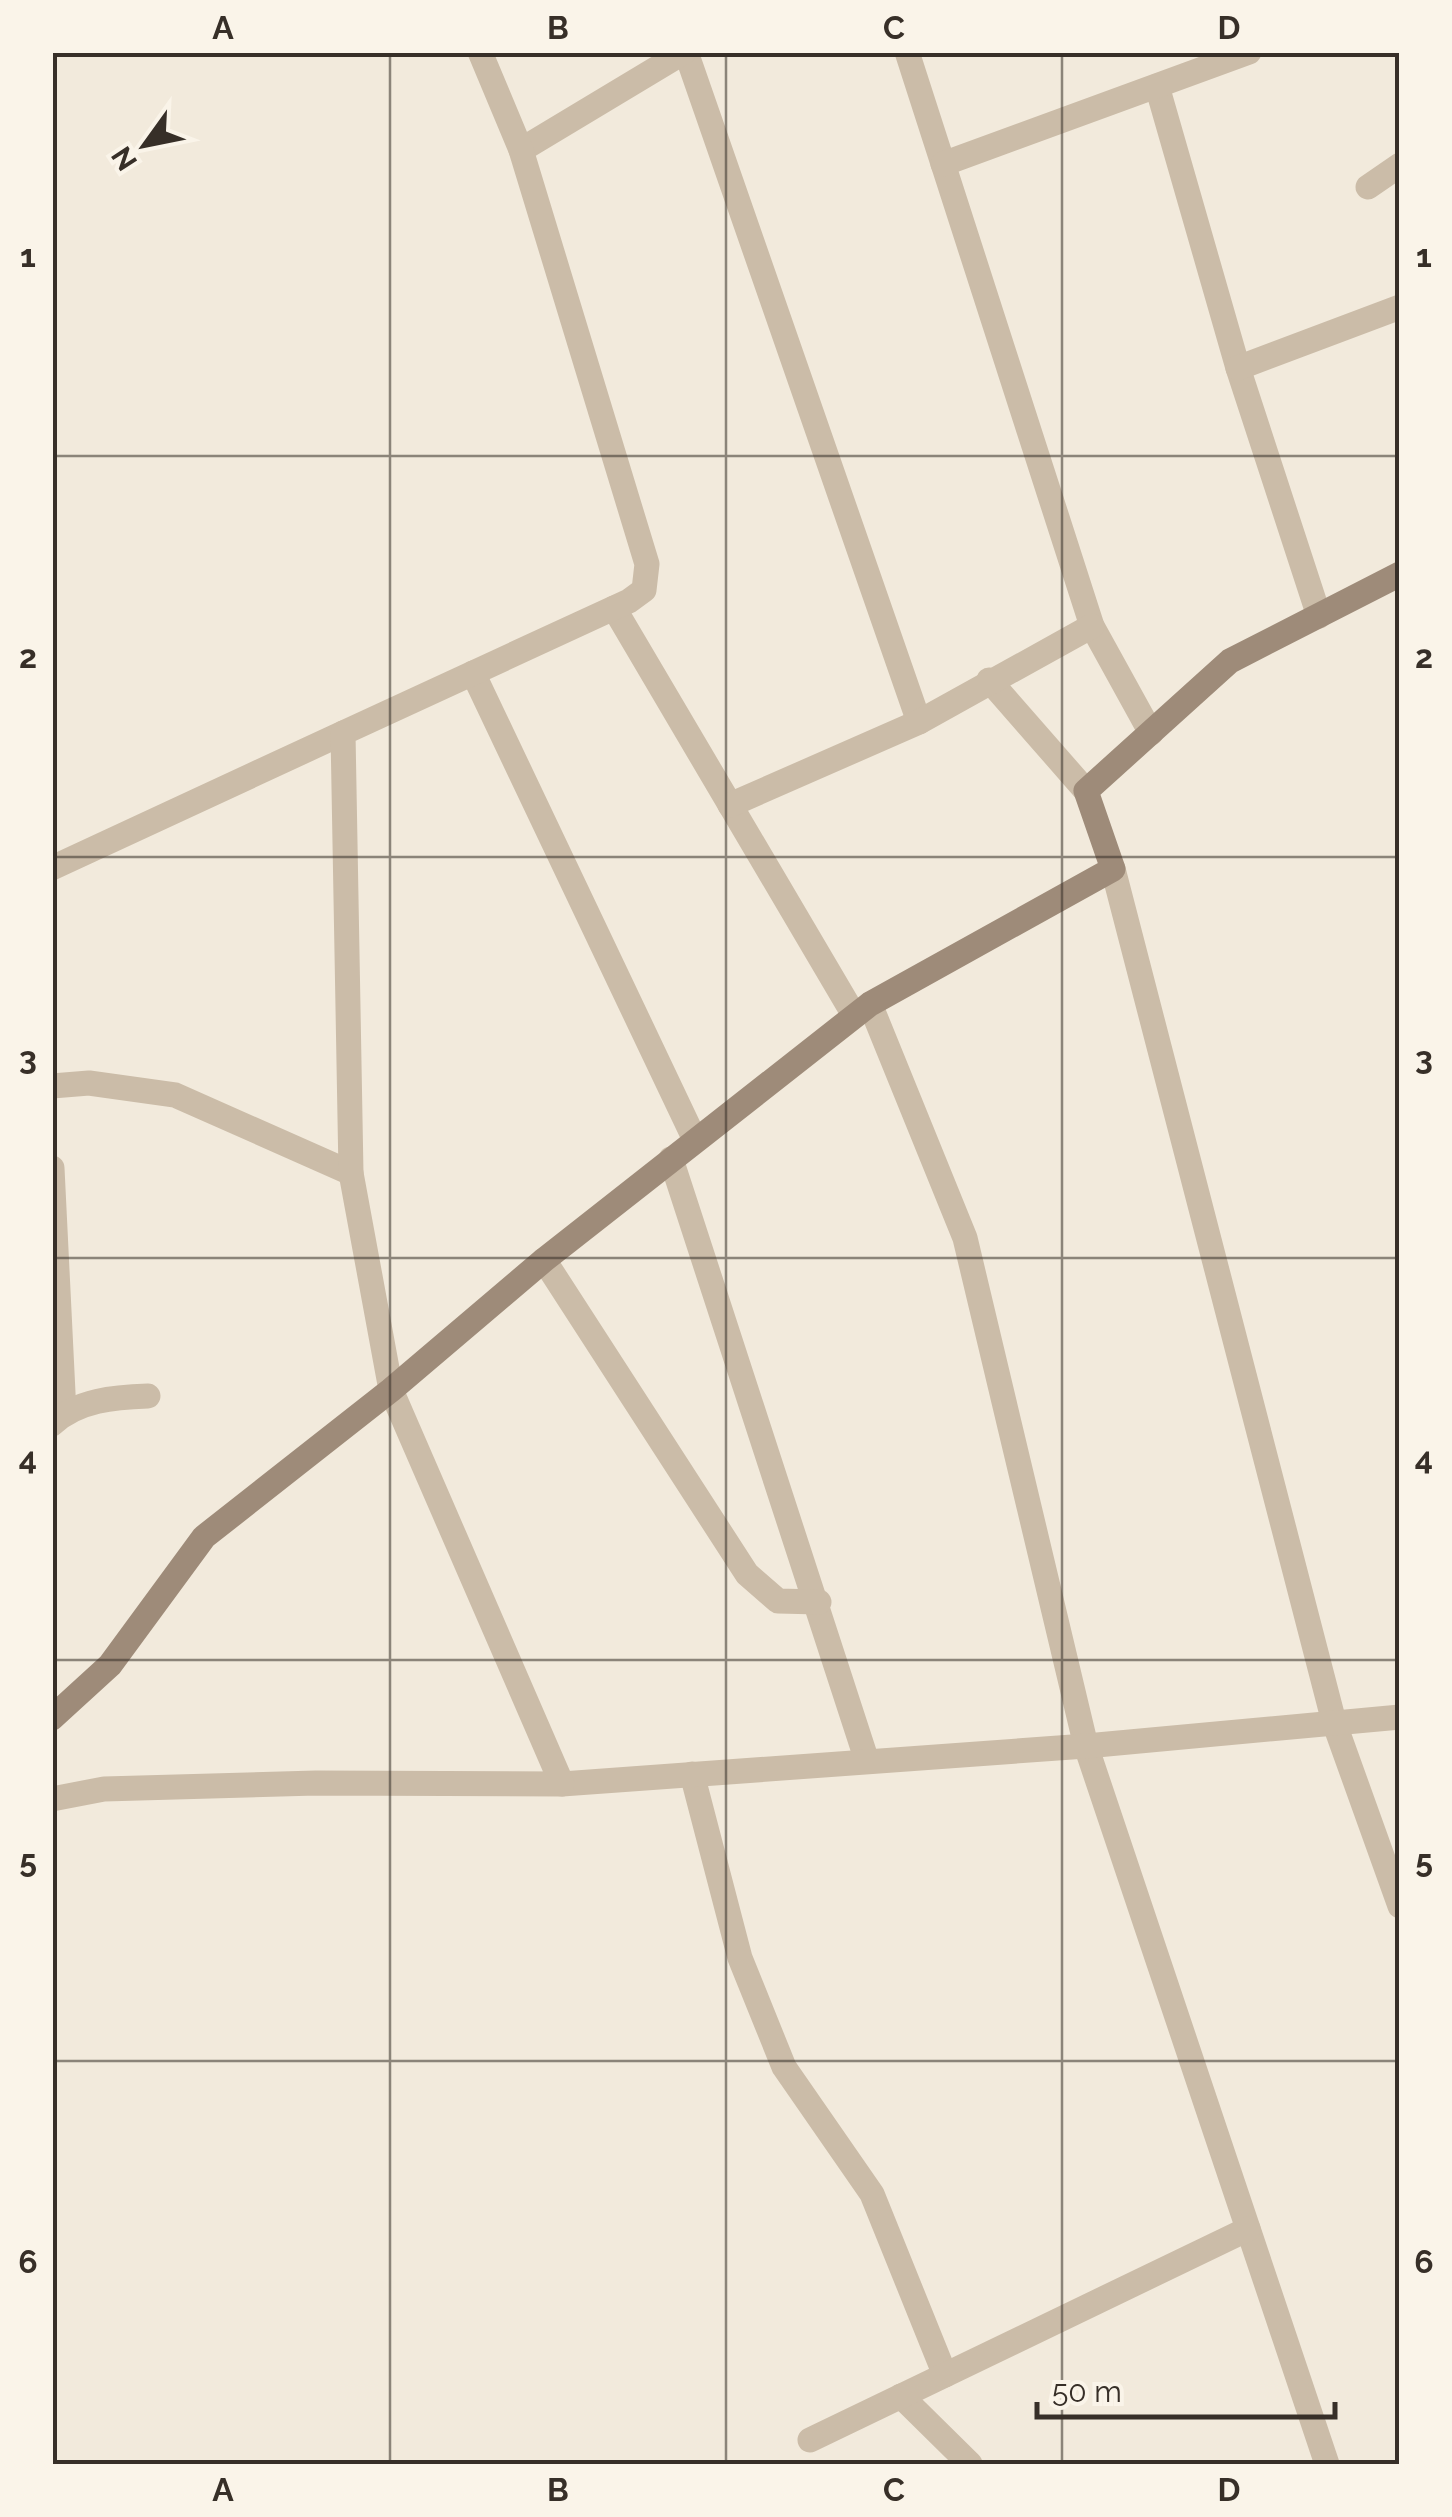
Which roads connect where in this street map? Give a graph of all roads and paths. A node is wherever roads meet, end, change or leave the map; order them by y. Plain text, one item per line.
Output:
1 (480, 52) edge
2 (685, 52) edge
3 (907, 52) edge
4 (1249, 52) edge
5 (1156, 86) junction
6 (520, 150) junction
7 (943, 164) junction
8 (1400, 165) edge
9 (1368, 187) dead end
10 (1400, 306) edge
11 (1238, 368) junction
12 (1400, 574) edge
13 (614, 608) junction
14 (1319, 616) junction
15 (1092, 626) junction
16 (473, 673) junction
17 (989, 680) junction
18 (919, 722) junction
19 (1150, 733) junction
20 (343, 734) junction
21 (1086, 792) junction
22 (730, 805) junction
23 (52, 868) edge
24 (1114, 869) junction
25 (862, 1010) junction
26 (52, 1086) edge
27 (695, 1140) junction
28 (671, 1159) junction
29 (52, 1168) edge
30 (350, 1173) junction
31 (544, 1260) junction
32 (390, 1390) junction
33 (148, 1396) dead end
34 (58, 1418) edge
35 (819, 1602) junction
36 (1400, 1717) edge
37 (52, 1718) edge
38 (1334, 1722) junction
39 (1086, 1746) junction
40 (868, 1761) junction
41 (692, 1774) junction
42 (562, 1784) junction
43 (52, 1798) edge
44 (1400, 1906) edge
45 (1248, 2229) junction
46 (945, 2374) junction
47 (901, 2396) junction
48 (810, 2440) dead end
49 (970, 2464) edge
50 (1327, 2464) edge

1 - 6 street
2 - 6 street
2 - 18 street
3 - 7 street
4 - 5 street
5 - 7 street
5 - 11 street
6 - 13 street
7 - 15 street
8 - 9 street
10 - 11 street
11 - 14 street
12 - 14 street
13 - 16 street
13 - 22 street
14 - 19 street
15 - 17 street
15 - 19 street
16 - 20 street
16 - 27 street
17 - 18 street
17 - 21 street
18 - 22 street
19 - 21 street
20 - 23 street
20 - 30 street
21 - 24 street
22 - 25 street
24 - 25 street
24 - 38 street
25 - 27 street
25 - 39 street
26 - 30 street
27 - 28 street
28 - 31 street
28 - 35 street
29 - 34 street
30 - 32 street
31 - 32 street
31 - 35 street
32 - 37 street
32 - 42 street
33 - 34 street
35 - 40 street
36 - 38 street
38 - 39 street
38 - 44 street
39 - 40 street
39 - 45 street
40 - 41 street
41 - 42 street
41 - 46 street
42 - 43 street
45 - 46 street
45 - 50 street
46 - 47 street
47 - 48 street
47 - 49 street

